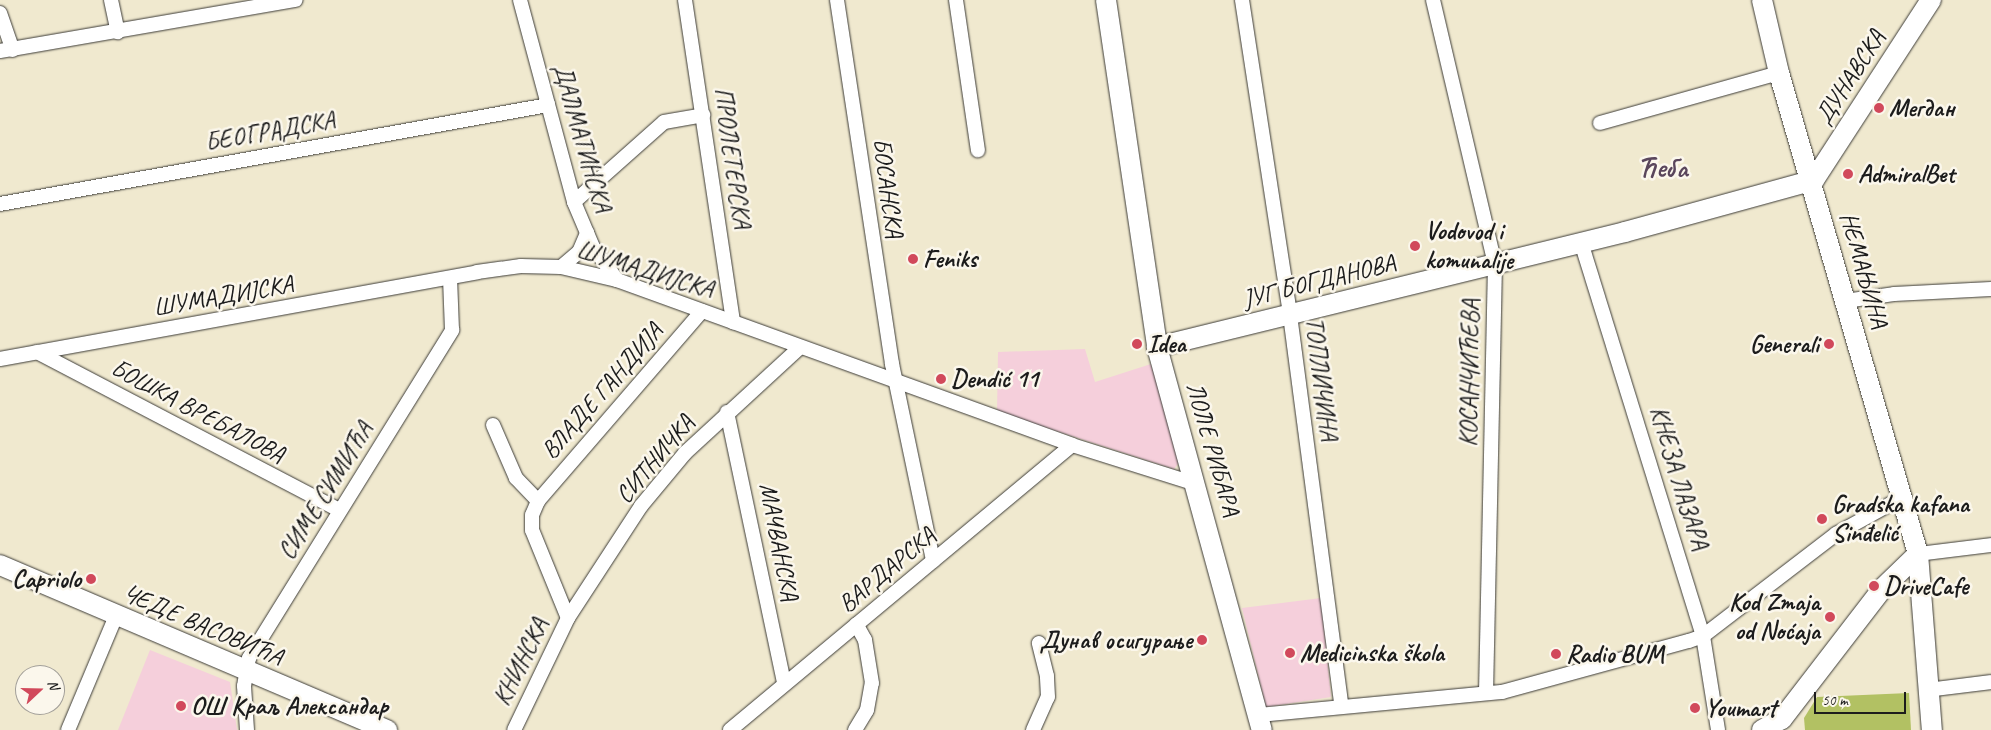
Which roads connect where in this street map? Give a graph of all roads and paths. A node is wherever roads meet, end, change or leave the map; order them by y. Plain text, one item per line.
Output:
1 (111, 0) edge
2 (520, 0) edge
3 (685, 0) edge
4 (837, 0) edge
5 (956, 0) edge
6 (1106, 0) edge
7 (1242, 0) edge
8 (1433, 0) edge
9 (1762, 0) edge
10 (1931, 0) edge
11 (290, 1) edge
12 (0, 12) edge
13 (118, 32) junction
14 (6, 50) edge
15 (1779, 73) junction
16 (548, 105) junction
17 (703, 115) junction
18 (1600, 123) dead end
19 (978, 150) dead end
20 (1812, 180) junction
21 (574, 202) junction
22 (0, 204) edge
23 (586, 233) junction
24 (1581, 242) junction
25 (1495, 264) junction
26 (561, 267) junction
27 (450, 278) junction
28 (617, 280) junction
29 (1991, 289) edge
30 (1845, 301) junction
31 (702, 311) junction
32 (1290, 315) junction
33 (733, 322) junction
34 (1157, 347) junction
35 (799, 348) junction
36 (37, 352) junction
37 (0, 359) edge
38 (896, 382) junction
39 (727, 412) junction
40 (493, 425) dead end
41 (1072, 445) junction
42 (1196, 484) junction
43 (1903, 497) junction
44 (538, 501) junction
45 (339, 510) junction
46 (1991, 545) edge
47 (1918, 554) junction
48 (933, 561) junction
49 (0, 565) edge
50 (116, 616) junction
51 (568, 618) junction
52 (856, 624) junction
53 (1703, 636) junction
54 (1040, 643) dead end
55 (245, 672) junction
56 (1991, 682) edge
57 (784, 683) junction
58 (1927, 690) junction
59 (1486, 693) junction
60 (1341, 705) junction
61 (1260, 723) edge
62 (68, 730) edge
63 (247, 730) edge
64 (387, 730) edge
65 (514, 730) edge
66 (730, 730) edge
67 (855, 730) edge
68 (1033, 730) edge
69 (1718, 730) edge
70 (1762, 730) edge
71 (1932, 730) edge

1 - 13 street
2 - 16 street, ДАЛМАТИНСКА
3 - 17 street, ПРОЛЕТЕРСКА
4 - 38 street, БОСАНСКА
5 - 19 street
6 - 34 street, ЛОЛЕ РИБАРА
7 - 32 street, ТОПЛИЧИНА
8 - 25 street, КОСАНЧИЋЕВА
9 - 15 street, НЕМАЊИНА
10 - 20 street, ДУНАВСКА
11 - 13 street
12 - 14 street
13 - 14 street
15 - 18 street
15 - 20 street, НЕМАЊИНА
16 - 21 street, ДАЛМАТИНСКА
16 - 22 street, БЕОГРАДСКА
17 - 21 street
17 - 33 street, ПРОЛЕТЕРСКА
20 - 24 street, ЈУГ БОГДАНОВА
20 - 30 street, НЕМАЊИНА
21 - 23 street, ДАЛМАТИНСКА
23 - 26 street
23 - 28 street, ДАЛМАТИНСКА
24 - 25 street, ЈУГ БОГДАНОВА
24 - 53 street, КНЕЗА ЛАЗАРА
25 - 32 street, ЈУГ БОГДАНОВА
25 - 59 street, КОСАНЧИЋЕВА
26 - 27 street, ШУМАДИЈСКА
26 - 28 street, ШУМАДИЈСКА
27 - 36 street, ШУМАДИЈСКА
27 - 45 street, СИМЕ СИМИЋА
28 - 31 street, ШУМАДИЈСКА
29 - 30 street
30 - 43 street, НЕМАЊИНА
31 - 33 street, ШУМАДИЈСКА
31 - 44 street, ВЛАДЕ ГАНДИЈА
32 - 34 street, ЈУГ БОГДАНОВА
32 - 60 street, ТОПЛИЧИНА
33 - 35 street, ШУМАДИЈСКА
34 - 42 street, ЛОЛЕ РИБАРА
35 - 38 street, ШУМАДИЈСКА
35 - 39 street, СИТНИЧКА
36 - 37 street, ШУМАДИЈСКА
36 - 45 street, БОШКА ВРЕБАЛОВА
38 - 41 street, ШУМАДИЈСКА
38 - 48 street, БОСАНСКА
39 - 51 street, СИТНИЧКА
39 - 57 street, МАЧВАНСКА
40 - 44 street
41 - 42 street, ШУМАДИЈСКА
41 - 48 street, ВАРДАРСКА
42 - 61 street, ЛОЛЕ РИБАРА
43 - 47 street, НЕМАЊИНА
43 - 53 street
44 - 51 street, КНИНСКА
45 - 55 street, СИМЕ СИМИЋА
46 - 47 street
47 - 58 street, НЕМАЊИНА
47 - 70 street
48 - 52 street, ВАРДАРСКА
49 - 50 street, ЧЕДЕ ВАСОВИЋА
50 - 55 street, ЧЕДЕ ВАСОВИЋА
50 - 62 street
51 - 65 street, КНИНСКА
52 - 57 street, ВАРДАРСКА
52 - 67 street
53 - 59 street
53 - 69 street, КНЕЗА ЛАЗАРА
54 - 68 street
55 - 63 street, СИМЕ СИМИЋА
55 - 64 street, ЧЕДЕ ВАСОВИЋА
56 - 58 street
57 - 66 street, ВАРДАРСКА
58 - 71 street, НЕМАЊИНА
59 - 60 street
60 - 61 street

